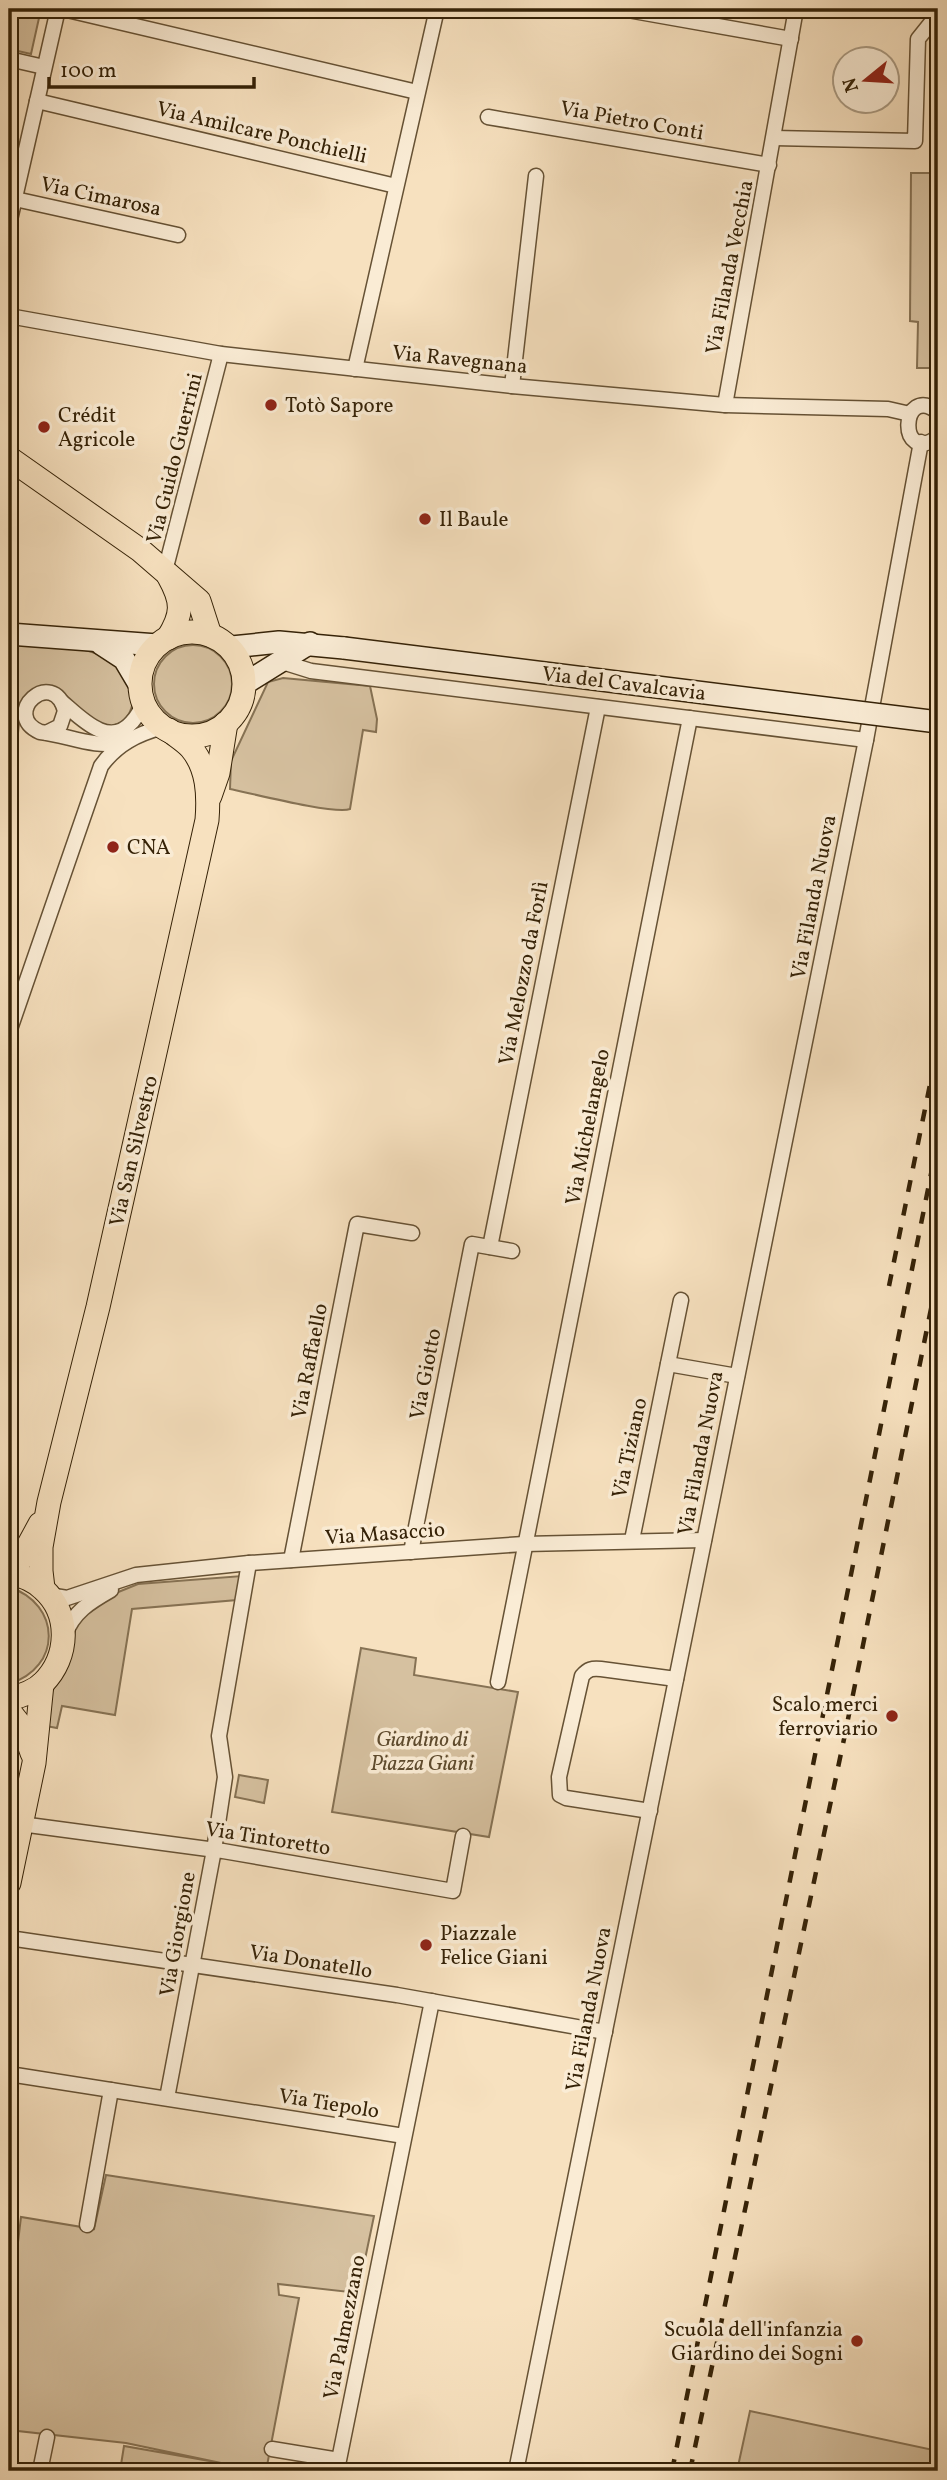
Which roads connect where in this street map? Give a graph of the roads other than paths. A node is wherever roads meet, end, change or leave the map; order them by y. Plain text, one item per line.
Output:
1 (60, 9) edge
2 (436, 9) edge
3 (622, 9) edge
4 (796, 9) edge
5 (938, 14) edge
6 (791, 38) junction
7 (9, 59) edge
8 (44, 67) junction
9 (418, 92) junction
10 (37, 101) junction
11 (488, 117) dead end
12 (774, 138) junction
13 (769, 165) junction
14 (536, 176) dead end
15 (396, 186) junction
16 (13, 190) edge
17 (9, 224) edge
18 (178, 235) dead end
19 (9, 316) edge
20 (221, 354) junction
21 (355, 369) junction
22 (512, 386) junction
23 (725, 405) junction
24 (938, 412) edge
25 (910, 414) junction
26 (938, 437) edge
27 (921, 442) junction
28 (9, 458) edge
29 (165, 571) junction
30 (9, 634) edge
31 (209, 635) junction
32 (162, 642) junction
33 (99, 643) junction
34 (310, 643) junction
35 (232, 647) junction
36 (279, 660) junction
37 (244, 684) junction
38 (141, 689) junction
39 (61, 701) junction
40 (597, 707) junction
41 (690, 718) junction
42 (938, 722) edge
43 (226, 723) junction
44 (166, 728) junction
45 (46, 733) junction
46 (127, 740) junction
47 (866, 740) junction
48 (89, 742) junction
49 (101, 766) junction
50 (209, 799) junction
51 (9, 1032) edge
52 (412, 1233) dead end
53 (490, 1247) junction
54 (512, 1251) dead end
55 (681, 1300) dead end
56 (668, 1364) junction
57 (737, 1376) junction
58 (49, 1502) junction
59 (632, 1540) junction
60 (704, 1540) junction
61 (524, 1544) junction
62 (411, 1552) junction
63 (291, 1560) junction
64 (249, 1563) junction
65 (9, 1571) edge
66 (136, 1575) junction
67 (46, 1592) junction
68 (64, 1637) junction
69 (676, 1679) junction
70 (498, 1682) dead end
71 (42, 1684) junction
72 (9, 1699) edge
73 (9, 1711) edge
74 (34, 1763) junction
75 (650, 1811) junction
76 (21, 1824) junction
77 (463, 1836) dead end
78 (214, 1850) junction
79 (9, 1883) edge
80 (9, 1938) edge
81 (194, 1964) junction
82 (432, 2001) junction
83 (605, 2032) junction
84 (9, 2074) edge
85 (111, 2090) junction
86 (167, 2098) junction
87 (404, 2136) junction
88 (87, 2225) dead end
89 (47, 2437) dead end
90 (272, 2449) dead end
91 (40, 2471) edge
92 (516, 2471) edge

1 - 8 street
1 - 9 street
2 - 9 street
3 - 6 street
4 - 6 street, Via Filanda Vecchia
5 - 12 street
6 - 12 street, Via Filanda Vecchia
7 - 8 street
8 - 10 street
9 - 15 street
10 - 15 street, Via Amilcare Ponchielli
10 - 16 street
11 - 13 street, Via Pietro Conti
12 - 13 street, Via Filanda Vecchia
13 - 23 street, Via Filanda Vecchia
14 - 22 street
15 - 21 street
16 - 17 street
16 - 18 street, Via Cimarosa
19 - 20 street, Via Ravegnana
20 - 21 street, Via Ravegnana
20 - 29 street, Via Guido Guerrini
21 - 22 street, Via Ravegnana
22 - 23 street, Via Ravegnana
23 - 25 street, Via Ravegnana
24 - 25 street, Via Ravegnana
25 - 27 street
26 - 27 street
27 - 47 street, Via Filanda Nuova
28 - 29 main road
29 - 31 main road
29 - 32 main road
30 - 33 main road
31 - 32 main road
31 - 35 main road
32 - 33 main road
32 - 38 main road
33 - 38 main road
34 - 35 main road, Via del Cavalcavia
34 - 36 main road
34 - 42 main road, Via del Cavalcavia, bridge
35 - 37 main road
36 - 37 main road
36 - 40 street, Via del Cavalcavia
37 - 43 main road
38 - 39 street
38 - 44 main road
39 - 45 street
39 - 45 street
40 - 41 street, Via del Cavalcavia
40 - 53 street, Via Melozzo da Forlì
41 - 47 street, Via del Cavalcavia
41 - 61 street, Via Michelangelo
43 - 44 main road
43 - 50 main road, Via San Silvestro
44 - 46 street
44 - 50 main road, Via San Silvestro
45 - 48 street
46 - 48 street
46 - 49 street
47 - 57 street, Via Filanda Nuova
48 - 49 street
49 - 51 street
50 - 58 main road, Via San Silvestro
52 - 63 street, Via Raffaello
53 - 54 street
53 - 62 street, Via Giotto
55 - 56 street, Via Tiziano
56 - 57 street
56 - 59 street, Via Tiziano
57 - 60 street, Via Filanda Nuova
58 - 65 main road, Via San Silvestro
58 - 67 main road, Via San Silvestro
59 - 60 street, Via Masaccio
59 - 61 street, Via Masaccio
60 - 69 street, Via Filanda Nuova
61 - 62 street, Via Masaccio
61 - 70 street
62 - 63 street, Via Masaccio
63 - 64 street, Via Masaccio
64 - 66 street, Via Masaccio
64 - 78 street, Via Giorgione
65 - 67 main road
66 - 67 street, Via Masaccio
66 - 68 street, Via Masaccio
67 - 68 main road
68 - 71 main road
69 - 75 street, Via Filanda Nuova
69 - 75 street
71 - 72 main road
71 - 74 main road
73 - 74 main road
74 - 76 main road
75 - 83 street, Via Filanda Nuova
76 - 78 street, Via Tintoretto
76 - 79 main road
77 - 78 street, Via Tintoretto
78 - 81 street, Via Giorgione
80 - 81 street, Via Donatello
81 - 82 street, Via Donatello
81 - 86 street, Via Giorgione
82 - 83 street, Via Donatello
82 - 87 street, Via Tiepolo
83 - 92 street, Via Filanda Nuova
84 - 85 street, Via Tiepolo
85 - 86 street, Via Tiepolo
85 - 88 street
86 - 87 street, Via Tiepolo
87 - 90 street, Via Palmezzano
89 - 91 street

